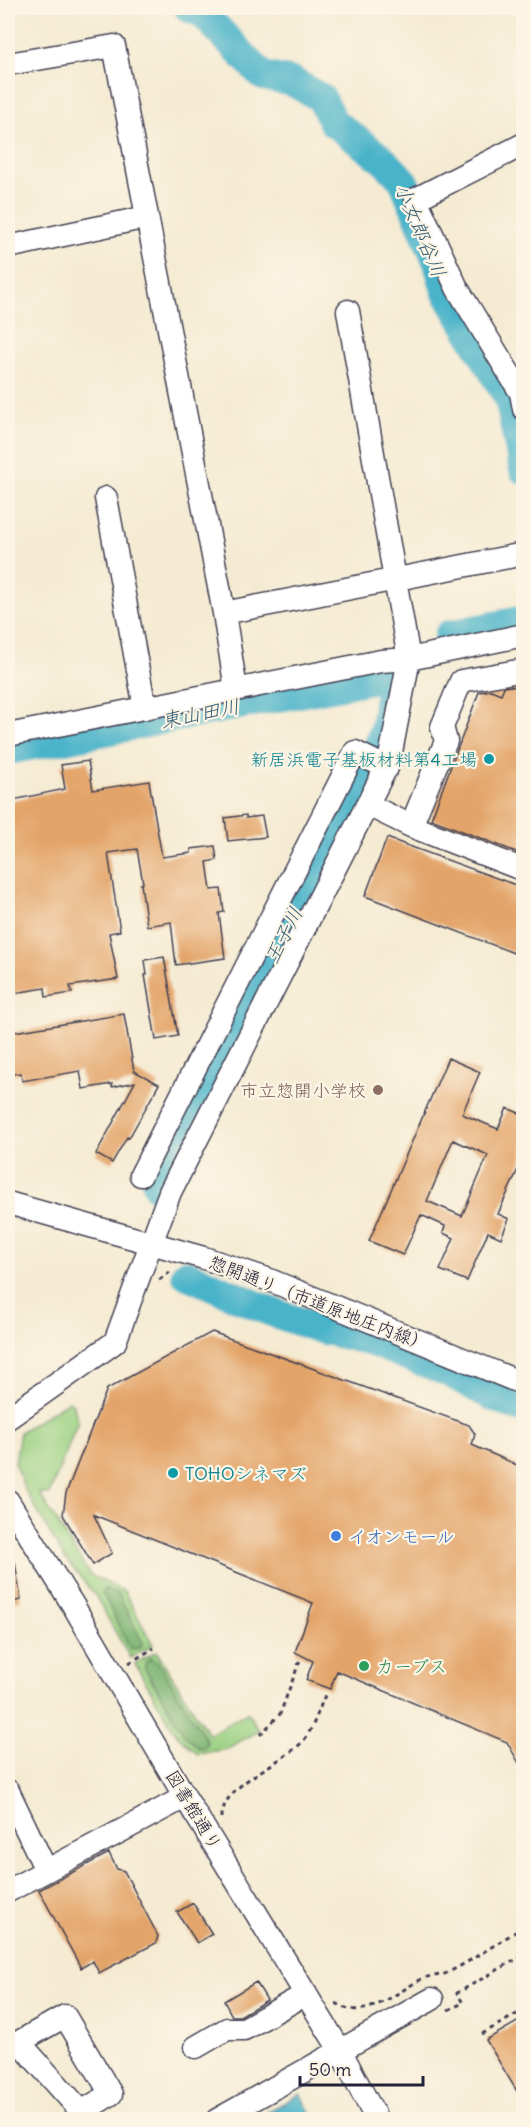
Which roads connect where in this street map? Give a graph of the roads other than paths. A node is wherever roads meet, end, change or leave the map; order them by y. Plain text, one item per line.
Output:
1 (8, 64) edge
2 (524, 144) edge
3 (147, 217) junction
4 (8, 248) edge
5 (348, 311) dead end
6 (524, 409) edge
7 (106, 498) dead end
8 (524, 554) edge
9 (396, 580) junction
10 (224, 613) junction
11 (524, 635) edge
12 (409, 659) junction
13 (524, 670) edge
14 (236, 690) junction
15 (145, 708) junction
16 (8, 735) edge
17 (386, 767) junction
18 (368, 805) junction
19 (411, 826) junction
20 (524, 870) edge
21 (141, 1175) dead end
22 (8, 1203) edge
23 (150, 1244) junction
24 (524, 1384) edge
25 (8, 1418) edge
26 (8, 1502) edge
27 (8, 1791) edge
28 (185, 1797) junction
29 (46, 1870) junction
30 (8, 1891) edge
31 (306, 1994) junction
32 (437, 2005) road end
33 (196, 2047) dead end
34 (340, 2050) junction
35 (217, 2120) edge
36 (377, 2120) edge

1 - 3 street
2 - 6 street
3 - 4 street
3 - 10 street
5 - 9 street
7 - 15 street
8 - 9 street
9 - 10 street
9 - 12 street
10 - 14 street
11 - 12 street
12 - 14 street
12 - 17 street
13 - 19 street
14 - 15 street
15 - 16 street
17 - 18 street
17 - 21 street
18 - 19 street
18 - 23 street
19 - 20 street
22 - 23 street, 惣開通り（市道原地庄内線）
23 - 24 street, 惣開通り（市道原地庄内線）
23 - 25 street
26 - 28 street, 図書館通り
27 - 29 street
28 - 29 street
28 - 31 street, 図書館通り
29 - 30 street
31 - 33 street
31 - 34 street, 図書館通り
32 - 34 street
34 - 35 street
34 - 36 street, 図書館通り

